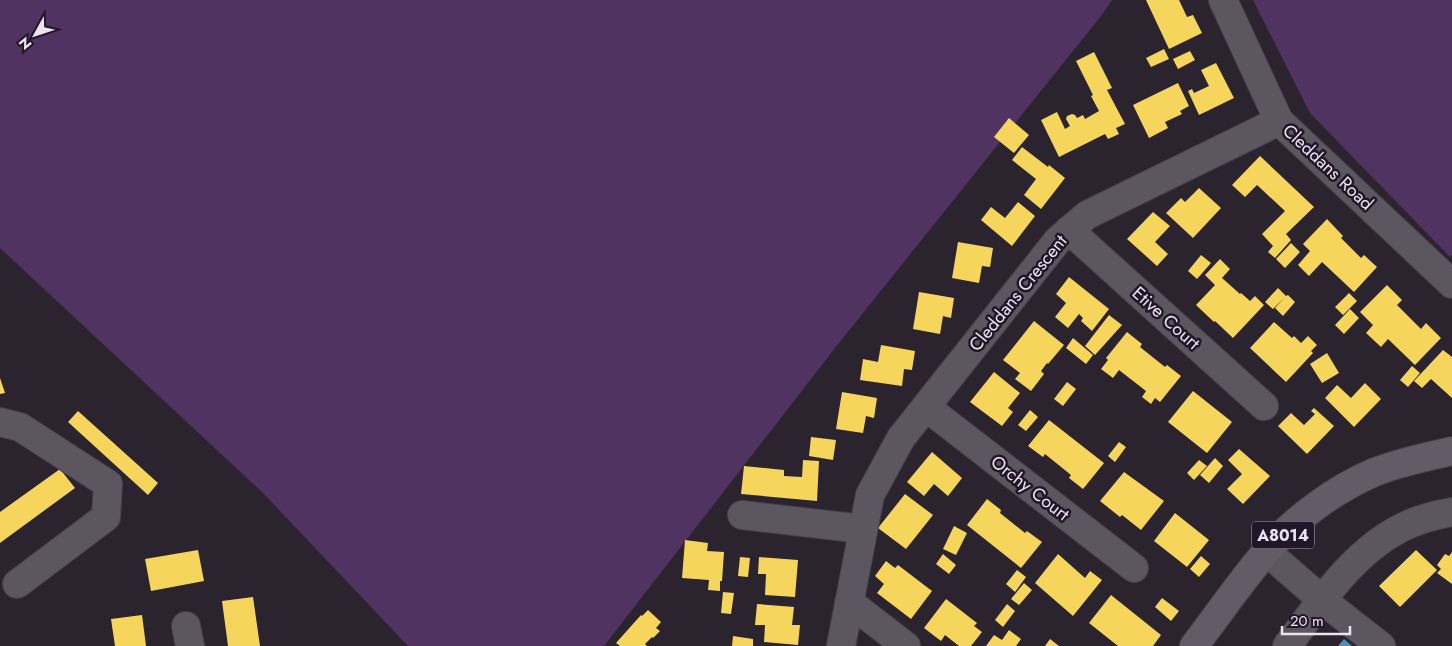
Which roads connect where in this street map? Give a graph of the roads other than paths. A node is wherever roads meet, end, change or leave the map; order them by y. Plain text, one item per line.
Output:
1 (1223, 0) edge
2 (1279, 121) junction
3 (1069, 230) junction
4 (1452, 284) edge
5 (1264, 406) dead end
6 (926, 407) junction
7 (0, 422) edge
8 (1452, 451) edge
9 (1452, 512) edge
10 (742, 515) dead end
11 (863, 530) junction
12 (1266, 552) junction
13 (1134, 568) dead end
14 (17, 584) dead end
15 (1322, 600) junction
16 (849, 602) junction
17 (841, 646) edge
18 (906, 646) edge
19 (1194, 646) edge
20 (1287, 646) edge
21 (1381, 646) edge

1 - 2 street, Cleddans Road
2 - 3 street, Cleddans Crescent
2 - 4 street, Cleddans Road
3 - 5 street, Etive Court
3 - 6 street, Cleddans Crescent
6 - 11 street, Cleddans Crescent
6 - 13 street, Orchy Court
7 - 14 street
8 - 12 main road, A8014
9 - 15 street
10 - 11 street
11 - 16 street, Cleddans Crescent
12 - 15 street
12 - 19 main road, A8014
15 - 20 street
15 - 21 street
16 - 17 street, Cleddans Crescent
16 - 18 street

